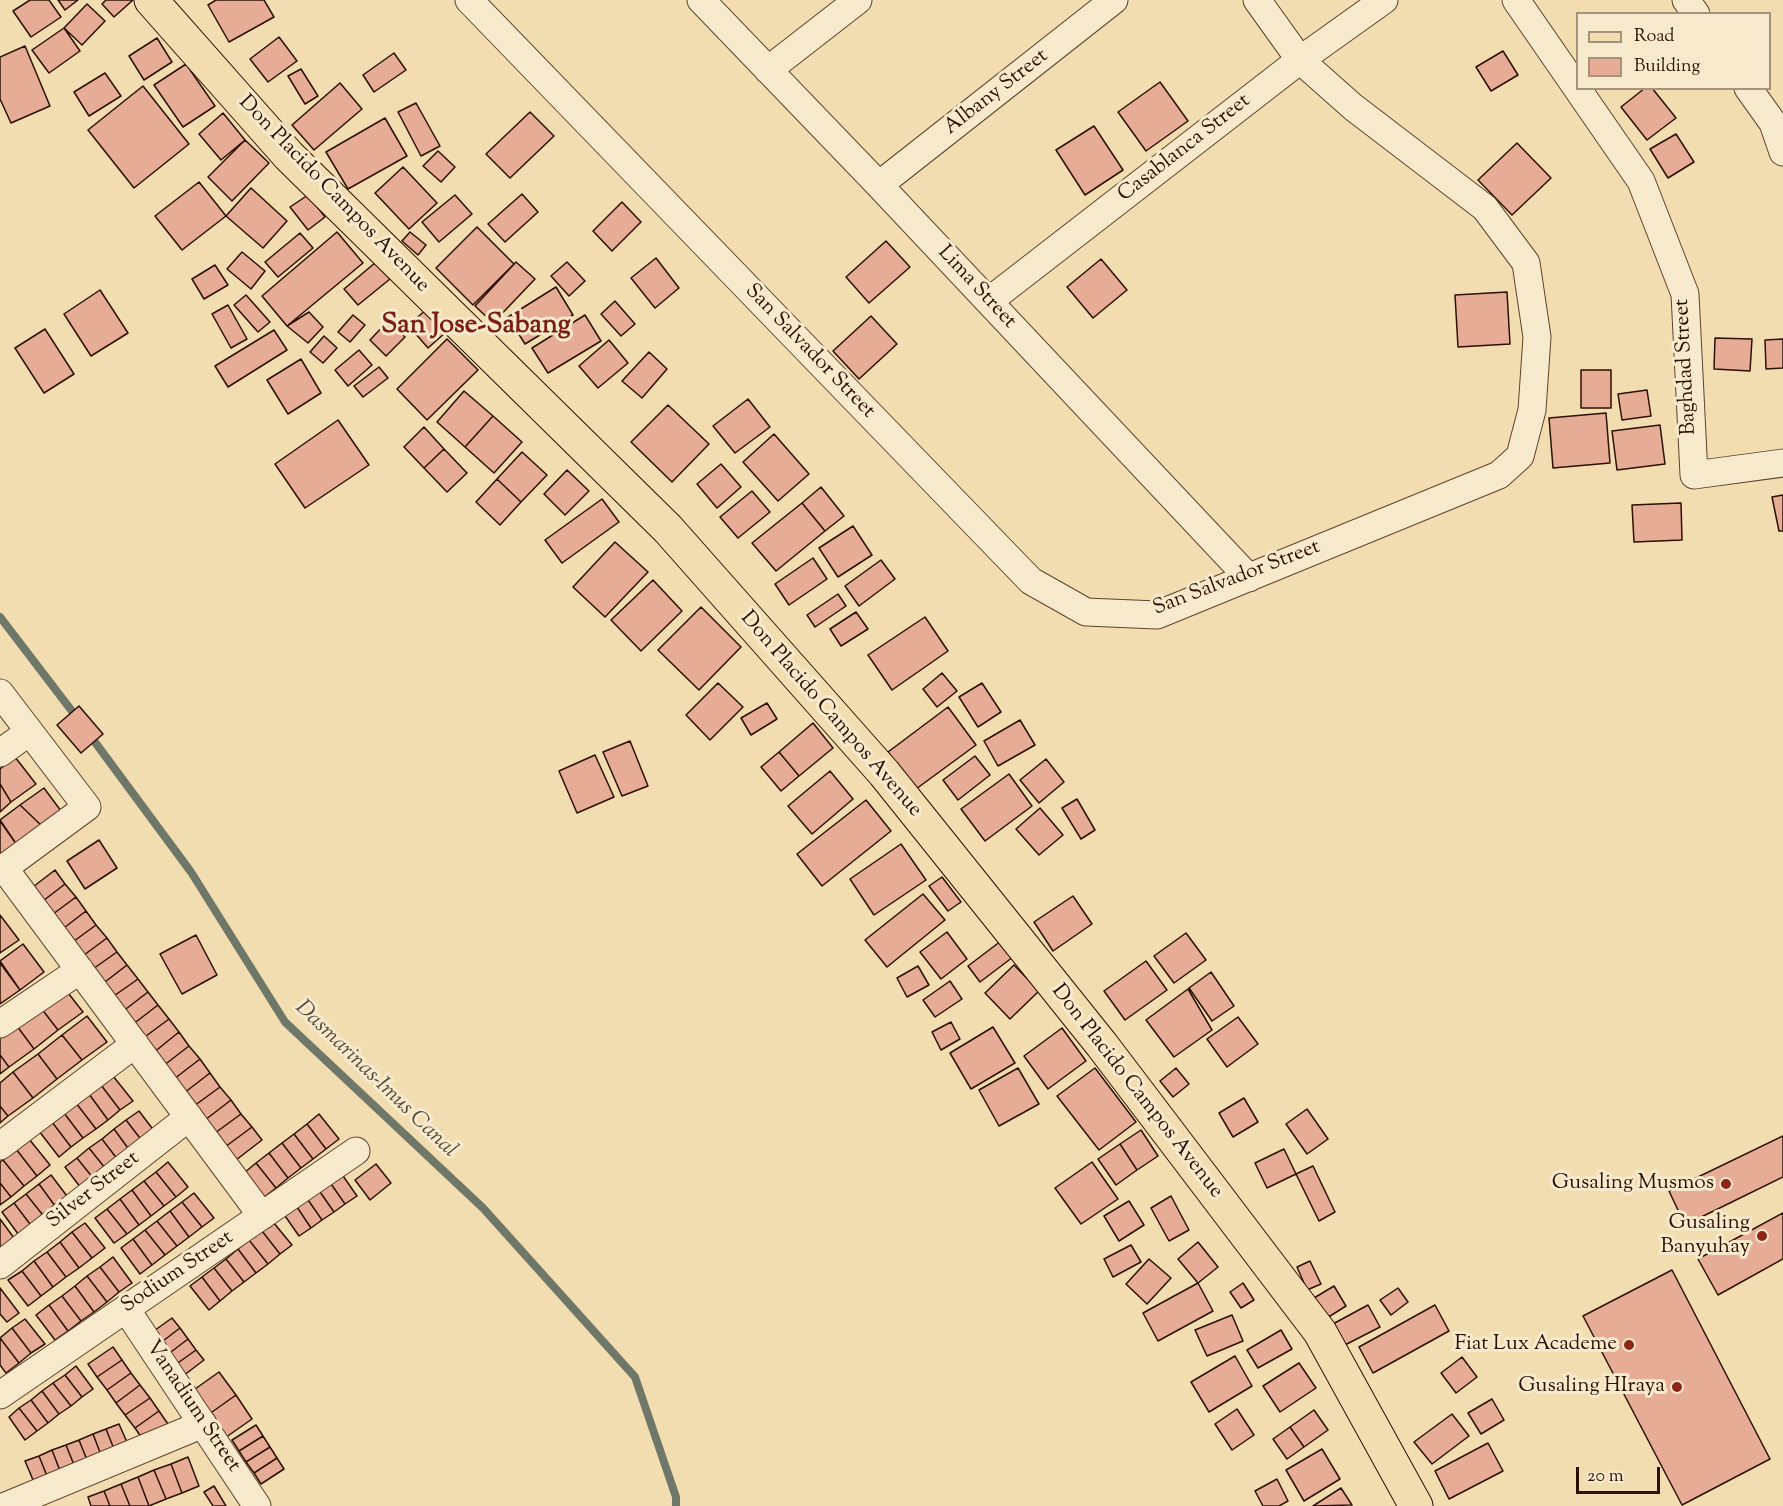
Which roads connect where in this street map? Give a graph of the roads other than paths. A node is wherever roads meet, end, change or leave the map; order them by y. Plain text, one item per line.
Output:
1 (151, 0) edge
2 (469, 0) edge
3 (701, 0) edge
4 (858, 0) edge
5 (1114, 0) edge
6 (1257, 0) edge
7 (1384, 0) edge
8 (1516, 0) edge
9 (1300, 60) junction
10 (768, 70) junction
11 (1576, 87) edge
12 (1578, 90) edge
13 (1749, 90) edge
14 (1783, 152) edge
15 (879, 185) junction
16 (989, 301) junction
17 (1783, 463) edge
18 (1249, 578) junction
19 (0, 693) edge
20 (29, 732) junction
21 (0, 753) edge
22 (2, 869) edge
23 (80, 970) junction
24 (0, 1024) edge
25 (135, 1044) junction
26 (189, 1117) junction
27 (0, 1146) edge
28 (356, 1151) dead end
29 (262, 1216) junction
30 (0, 1265) edge
31 (126, 1309) junction
32 (0, 1395) edge
33 (202, 1424) junction
34 (6, 1506) edge
35 (257, 1506) edge
36 (1416, 1506) edge

1 - 36 main road, Don Placido Campos Avenue
2 - 18 street, San Salvador Street
3 - 10 street, Lima Street
4 - 10 street
5 - 15 street, Albany Street
6 - 9 street, San Salvador Street
7 - 9 street, Casablanca Street
8 - 11 street, Baghdad Street
9 - 16 street, Casablanca Street
9 - 18 street, San Salvador Street
10 - 15 street, Lima Street
12 - 17 street, Baghdad Street
13 - 14 street
15 - 16 street, Lima Street
16 - 18 street, Lima Street
19 - 20 street
20 - 21 street
20 - 22 street
22 - 23 street
23 - 24 street
23 - 25 street
25 - 26 street
25 - 27 street
26 - 29 street
26 - 30 street, Silver Street
28 - 29 street, Sodium Street
29 - 31 street, Sodium Street
31 - 32 street, Sodium Street
31 - 33 street, Vanadium Street
33 - 34 street
33 - 35 street, Vanadium Street

